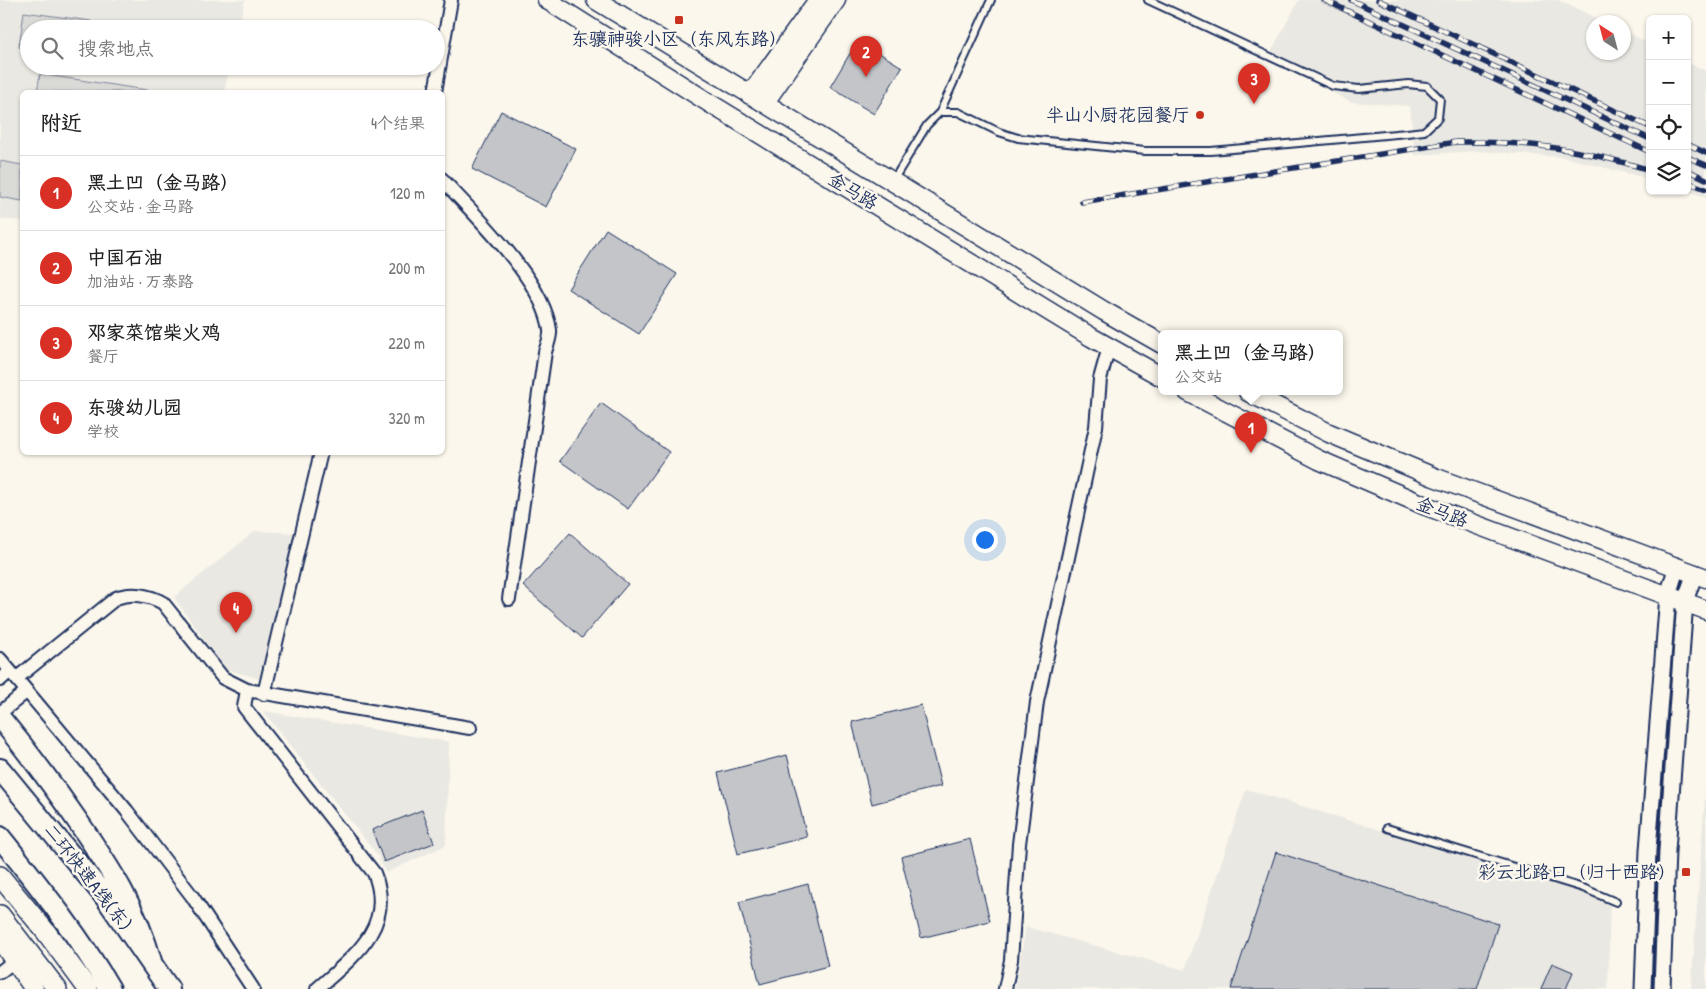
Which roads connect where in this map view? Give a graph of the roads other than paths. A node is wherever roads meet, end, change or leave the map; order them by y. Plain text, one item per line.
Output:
1 (451, 0) edge
2 (547, 0) edge
3 (596, 0) edge
4 (818, 0) edge
5 (836, 0) edge
6 (991, 0) edge
7 (1148, 0) edge
8 (445, 34) edge
9 (438, 75) edge
10 (435, 90) edge
11 (758, 99) junction
12 (940, 112) junction
13 (893, 180) junction
14 (445, 181) edge
15 (1158, 342) edge
16 (1109, 347) junction
17 (1158, 375) edge
18 (1194, 395) edge
19 (1254, 395) edge
20 (321, 455) edge
21 (1677, 566) junction
22 (1700, 576) edge
23 (1668, 595) junction
24 (510, 599) dead end
25 (1685, 601) junction
26 (1706, 610) edge
27 (0, 659) edge
28 (14, 675) junction
29 (0, 680) edge
30 (247, 690) junction
31 (27, 691) junction
32 (264, 694) junction
33 (0, 713) edge
34 (0, 718) edge
35 (470, 728) dead end
36 (0, 770) edge
37 (0, 775) edge
38 (1387, 828) dead end
39 (0, 837) edge
40 (0, 841) edge
41 (0, 876) edge
42 (1616, 902) dead end
43 (0, 915) edge
44 (0, 940) edge
45 (14, 961) junction
46 (152, 961) junction
47 (0, 972) edge
48 (34, 989) edge
49 (58, 989) edge
50 (88, 989) edge
51 (110, 989) edge
52 (116, 989) edge
53 (165, 989) edge
54 (169, 989) edge
55 (253, 989) edge
56 (317, 989) edge
57 (1005, 989) edge
58 (1643, 989) edge
59 (1662, 989) edge

1 - 8 street
2 - 16 main road, 金马路
3 - 11 main road, 金马路
4 - 11 main road
5 - 11 main road
6 - 12 lane
7 - 12 lane
9 - 10 street
11 - 13 main road, 金马路
12 - 13 lane
13 - 15 main road, 金马路
14 - 24 street
16 - 17 main road, 金马路
16 - 57 street
18 - 23 main road, 金马路
19 - 21 main road, 金马路
20 - 32 street
21 - 22 main road, 金马路
21 - 23 street
22 - 25 street
23 - 25 main road, 金马路
23 - 58 street
25 - 26 main road, 金马路
25 - 59 street
27 - 28 street
28 - 29 street
28 - 30 street
28 - 31 street
30 - 32 street
30 - 56 street
31 - 33 street
31 - 55 street
32 - 35 street
34 - 46 highway
36 - 46 highway, 二环快速A线(东)
37 - 53 main road
38 - 42 lane
39 - 51 highway
40 - 52 main road
41 - 50 main road
43 - 49 main road
44 - 45 main road
45 - 47 street
45 - 48 main road
46 - 54 highway, 二环快速A线(东)

